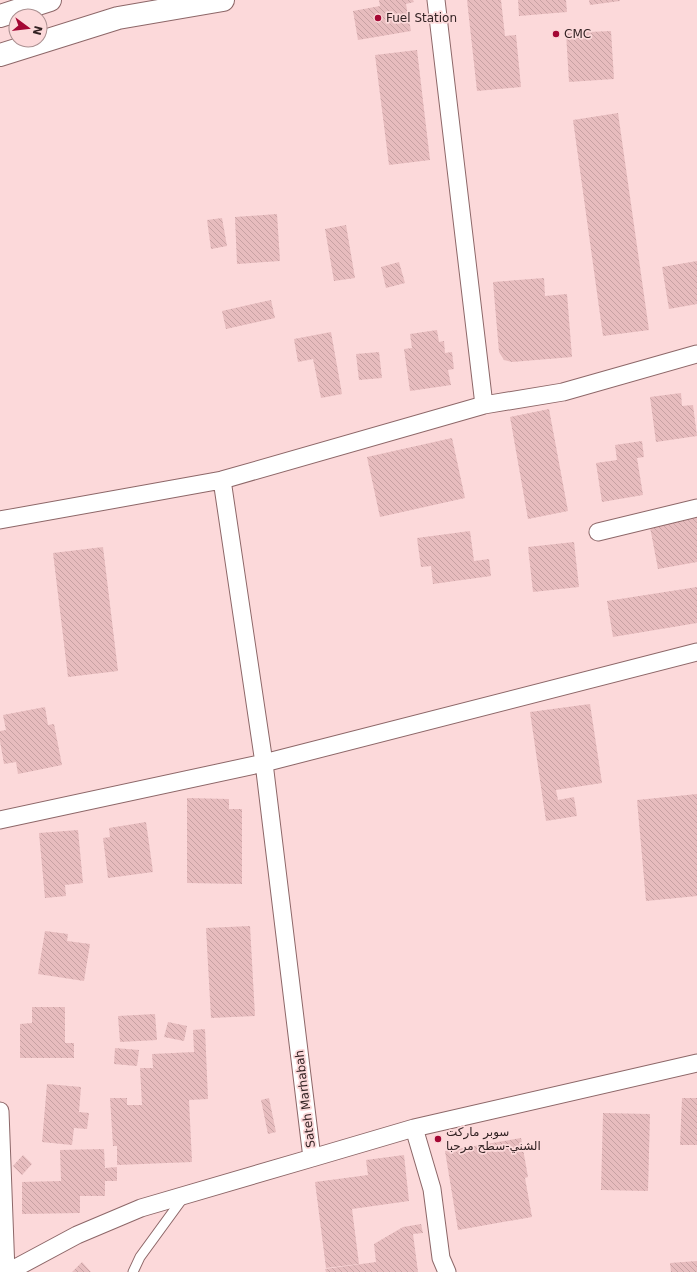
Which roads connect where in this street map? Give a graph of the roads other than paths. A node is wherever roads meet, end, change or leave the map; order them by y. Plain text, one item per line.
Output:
1 (50, 0) edge
2 (223, 0) edge
3 (436, 0) edge
4 (0, 16) edge
5 (0, 55) edge
6 (697, 354) edge
7 (484, 406) junction
8 (222, 480) junction
9 (697, 508) edge
10 (0, 520) edge
11 (598, 532) dead end
12 (697, 652) edge
13 (264, 763) junction
14 (0, 820) edge
15 (697, 1063) edge
16 (0, 1111) edge
17 (414, 1128) junction
18 (312, 1158) junction
19 (185, 1195) junction
20 (7, 1272) edge
21 (133, 1272) edge
22 (447, 1272) edge

1 - 4 main road
2 - 5 main road
3 - 7 street
6 - 7 street
7 - 8 street
8 - 10 street
8 - 13 street, Sateh Marhabah
9 - 11 street
12 - 13 street
13 - 14 street
13 - 18 street, Sateh Marhabah
15 - 17 street
16 - 20 street
17 - 18 street
17 - 22 street
18 - 19 street, Sateh Marhabah
19 - 20 street, Sateh Marhabah
19 - 21 lane

